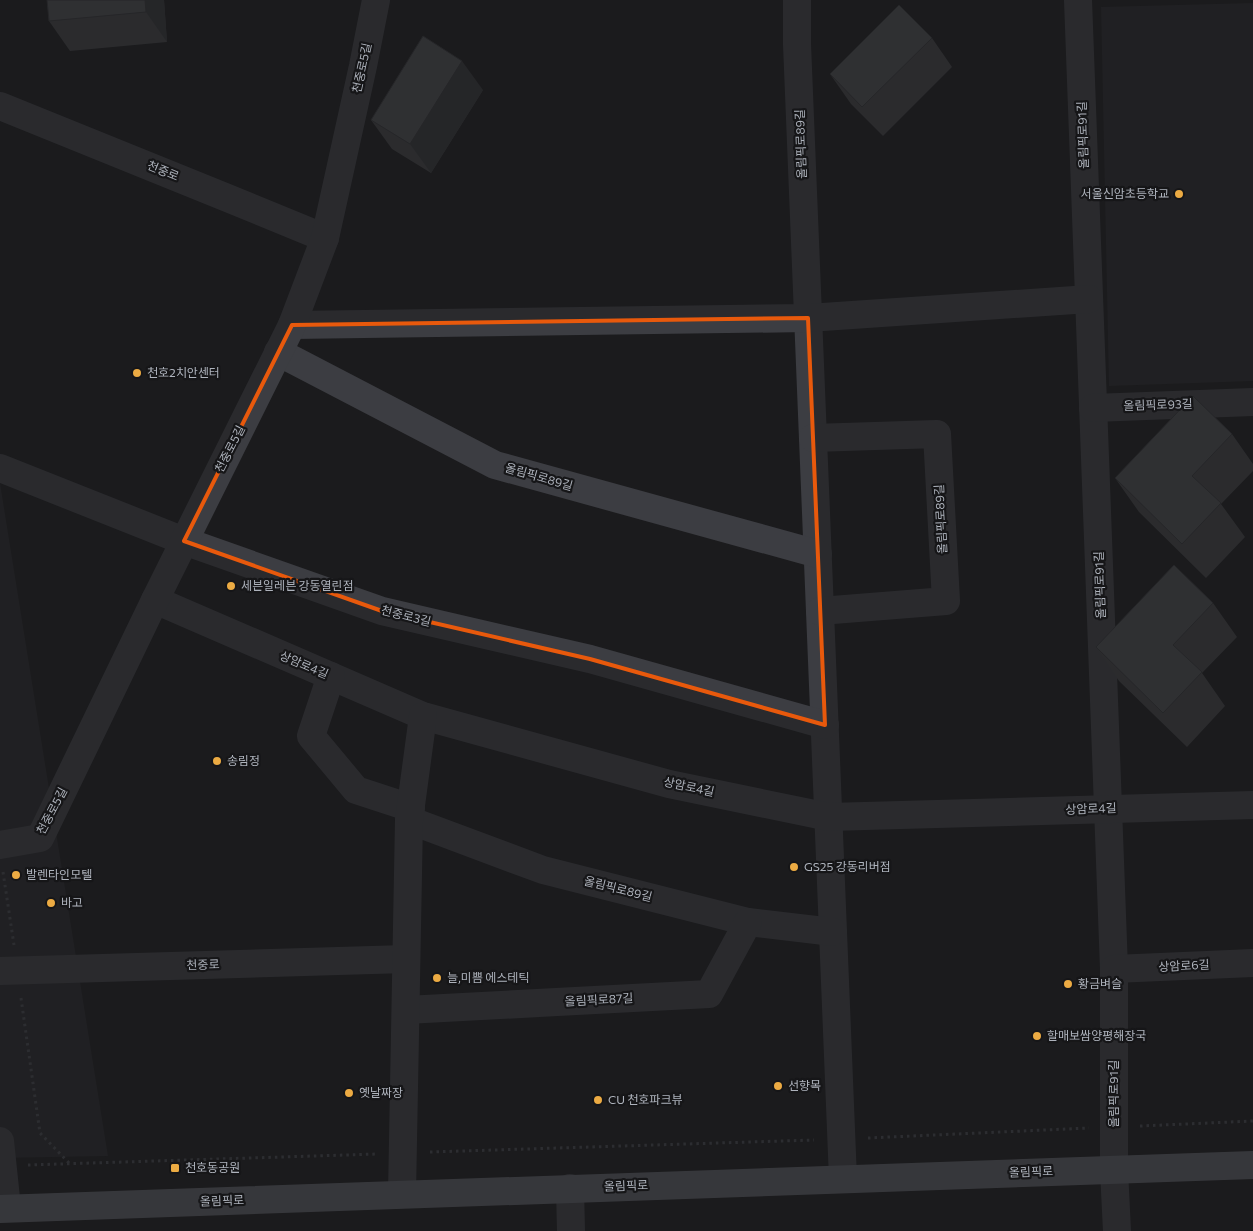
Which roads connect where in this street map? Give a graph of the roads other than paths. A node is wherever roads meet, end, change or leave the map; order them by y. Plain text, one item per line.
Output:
1 (376, 0) edge
2 (797, 0) edge
3 (1078, 0) edge
4 (0, 106) edge
5 (325, 238) junction
6 (1089, 299) junction
7 (808, 318) junction
8 (292, 325) junction
9 (278, 352) junction
10 (1253, 402) edge
11 (1093, 408) junction
12 (813, 438) junction
13 (0, 468) edge
14 (184, 540) junction
15 (818, 554) junction
16 (155, 600) junction
17 (820, 611) junction
18 (331, 676) junction
19 (423, 716) junction
20 (825, 725) junction
21 (1253, 805) edge
22 (1108, 809) junction
23 (410, 814) junction
24 (828, 817) junction
25 (1, 857) edge
26 (748, 922) junction
27 (833, 932) junction
28 (406, 959) junction
29 (1253, 963) edge
30 (1114, 969) junction
31 (9, 971) edge
32 (406, 1010) junction
33 (1, 1154) edge
34 (1253, 1165) edge
35 (1114, 1170) junction
36 (843, 1179) junction
37 (570, 1188) junction
38 (402, 1194) junction
39 (5, 1216) edge
40 (571, 1231) edge
41 (1117, 1231) edge

1 - 5 street, 천중로5길
2 - 7 street, 올림픽로89길
3 - 6 street, 올림픽로91길
4 - 5 street, 천중로
5 - 8 street, 천중로5길
6 - 7 street
6 - 11 street, 올림픽로91길
7 - 8 street
7 - 12 street, 올림픽로89길
8 - 9 street, 천중로5길
9 - 14 street, 천중로5길
9 - 15 street, 올림픽로89길
10 - 11 street, 올림픽로93길
11 - 22 street, 올림픽로91길
12 - 15 street, 올림픽로89길
12 - 17 street, 올림픽로89길
13 - 14 street, 천중로3길
14 - 16 street, 천중로5길
14 - 20 street, 천중로3길
15 - 17 street, 올림픽로89길
16 - 18 street, 상암로4길
16 - 25 street, 천중로5길
17 - 20 street, 올림픽로89길
18 - 19 street, 상암로4길
18 - 23 street
19 - 23 street
19 - 24 street, 상암로4길
20 - 24 street, 올림픽로89길
21 - 22 street, 상암로4길
22 - 24 street, 상암로4길
22 - 30 street, 올림픽로91길
23 - 26 street, 올림픽로89길
23 - 28 street
24 - 27 street, 올림픽로89길
26 - 27 street, 올림픽로89길
26 - 32 street, 올림픽로87길
27 - 36 street, 올림픽로89길
28 - 31 street, 천중로
28 - 32 street
29 - 30 street, 상암로6길
30 - 35 street, 올림픽로91길
32 - 38 street
33 - 39 street
34 - 35 main road, 올림픽로
35 - 36 main road, 올림픽로
35 - 41 street, 올림픽로91길
36 - 37 main road, 올림픽로
37 - 38 main road, 올림픽로
37 - 40 street
38 - 39 main road, 올림픽로

